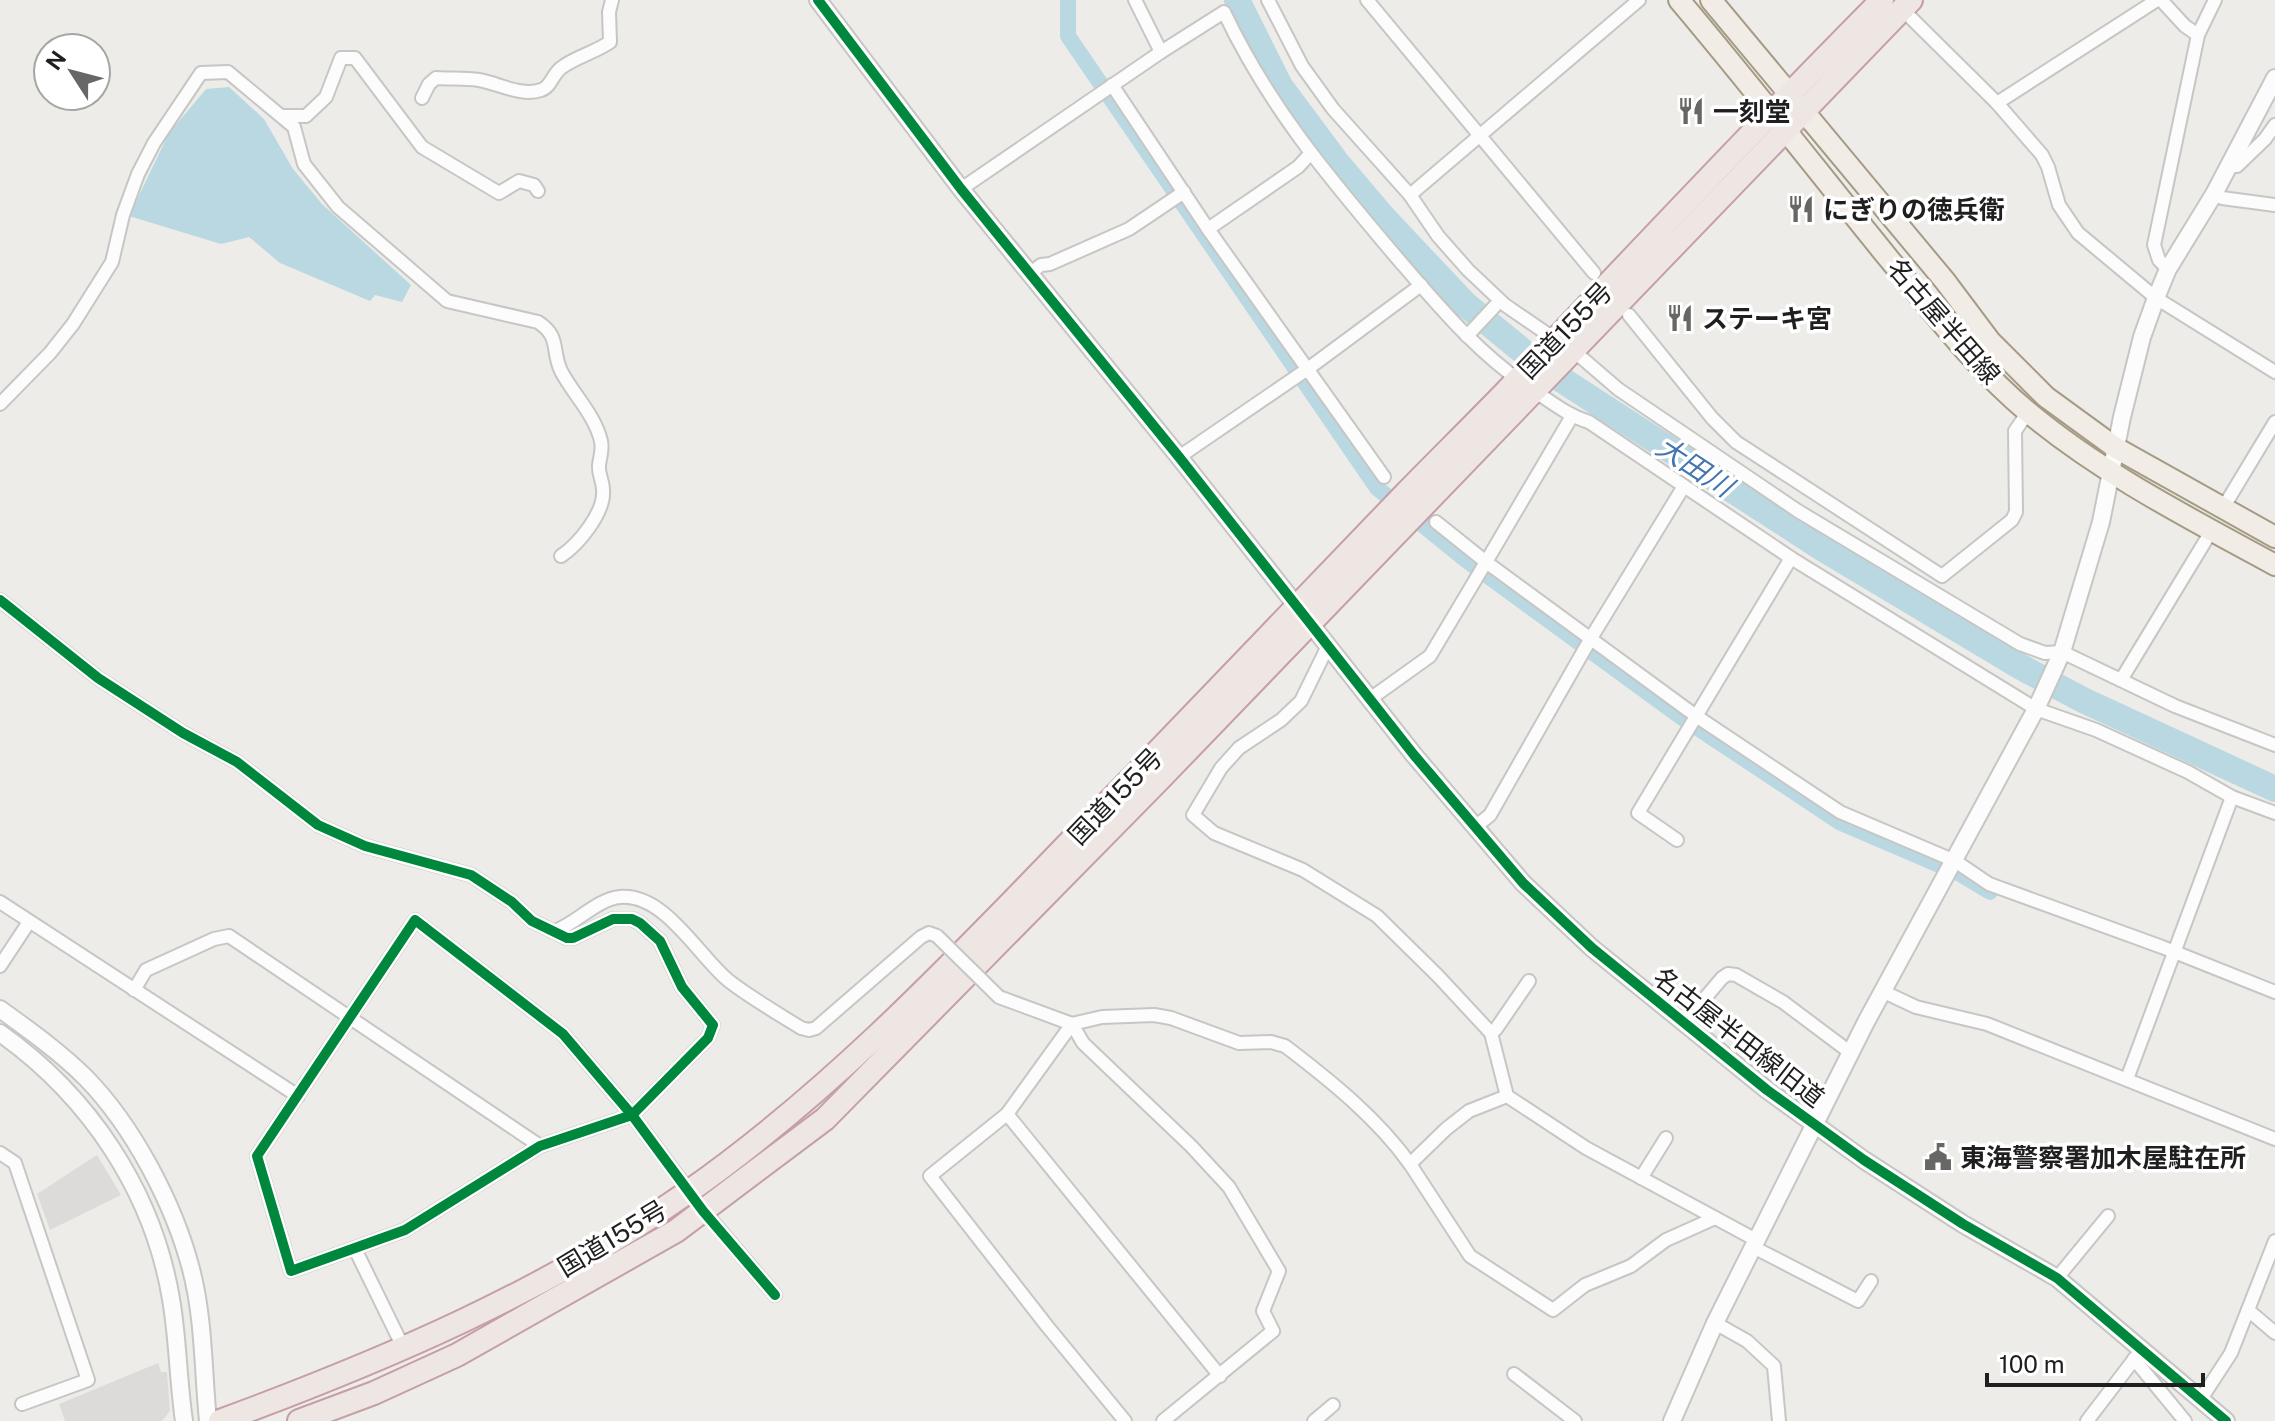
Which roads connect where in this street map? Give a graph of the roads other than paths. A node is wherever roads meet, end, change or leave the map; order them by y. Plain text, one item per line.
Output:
1 (612, 0) edge
2 (818, 0) edge
3 (1135, 0) edge
4 (1268, 0) edge
5 (1367, 0) edge
6 (1639, 0) edge
7 (1679, 0) edge
8 (1711, 0) edge
9 (2159, 0) edge
10 (2215, 0) edge
11 (1898, 3) edge
12 (2198, 35) junction
13 (1161, 52) junction
14 (2275, 78) edge
15 (1112, 85) junction
16 (422, 98) dead end
17 (1796, 102) junction
18 (1997, 103) junction
19 (282, 116) junction
20 (1779, 120) junction
21 (2275, 125) edge
22 (1479, 137) junction
23 (1310, 154) junction
24 (2228, 166) junction
25 (961, 189) junction
26 (538, 191) dead end
27 (1184, 192) junction
28 (2214, 194) junction
29 (1410, 195) junction
30 (2275, 205) edge
31 (1208, 229) junction
32 (2168, 269) junction
33 (1594, 273) dead end
34 (1029, 274) junction
35 (1421, 285) junction
36 (2156, 298) junction
37 (1495, 306) dead end
38 (1629, 315) dead end
39 (1468, 334) junction
40 (1562, 346) junction
41 (1309, 368) junction
42 (2275, 372) edge
43 (1529, 387) junction
44 (0, 404) edge
45 (2028, 412) junction
46 (1572, 416) junction
47 (2275, 422) edge
48 (2116, 448) junction
49 (1179, 457) junction
50 (2112, 472) junction
51 (1384, 477) dead end
52 (1684, 486) junction
53 (2223, 508) junction
54 (1436, 522) dead end
55 (2212, 530) junction
56 (2275, 537) edge
57 (561, 556) dead end
58 (1791, 558) junction
59 (1486, 562) junction
60 (2275, 565) edge
61 (0, 600) edge
62 (1303, 615) junction
63 (1591, 638) junction
64 (1328, 646) junction
65 (2059, 660) junction
66 (2121, 680) junction
67 (1370, 699) junction
68 (2038, 704) junction
69 (1696, 716) junction
70 (2274, 742) edge
71 (2232, 797) junction
72 (2275, 813) edge
73 (1474, 828) junction
74 (1677, 840) dead end
75 (1955, 861) junction
76 (0, 902) edge
77 (29, 922) junction
78 (555, 931) junction
79 (2174, 952) junction
80 (0, 966) edge
81 (1529, 981) dead end
82 (134, 990) junction
83 (1882, 991) junction
84 (2275, 992) edge
85 (0, 1009) edge
86 (350, 1019) junction
87 (1684, 1023) junction
88 (1072, 1024) junction
89 (0, 1033) edge
90 (1491, 1033) junction
91 (1851, 1053) junction
92 (2127, 1079) junction
93 (298, 1096) junction
94 (1507, 1096) junction
95 (1007, 1114) junction
96 (632, 1115) junction
97 (1815, 1124) junction
98 (1666, 1138) dead end
99 (2275, 1139) edge
100 (540, 1146) junction
101 (0, 1153) edge
102 (1410, 1164) junction
103 (1641, 1178) junction
104 (689, 1192) junction
105 (703, 1211) junction
106 (2108, 1216) dead end
107 (1715, 1218) junction
108 (2275, 1241) edge
109 (1756, 1244) junction
110 (355, 1249) junction
111 (2057, 1278) junction
112 (1871, 1281) dead end
113 (775, 1295) dead end
114 (2248, 1310) junction
115 (1715, 1323) junction
116 (2275, 1333) edge
117 (404, 1349) junction
118 (2138, 1354) junction
119 (1514, 1374) dead end
120 (1220, 1376) junction
121 (2201, 1399) junction
122 (22, 1404) dead end
123 (1333, 1405) dead end
124 (184, 1421) edge
125 (208, 1421) edge
126 (220, 1421) edge
127 (299, 1421) edge
128 (1125, 1421) edge
129 (1163, 1421) edge
130 (1314, 1421) edge
131 (1575, 1421) edge
132 (1672, 1421) edge
133 (1779, 1421) edge
134 (2087, 1421) edge
135 (2185, 1421) edge
136 (2226, 1421) edge

1 - 16 street
2 - 25 street, 名古屋半田線旧道
3 - 13 street
4 - 29 street
5 - 22 street
6 - 22 street
7 - 20 main road, 名古屋半田線
8 - 17 main road, 名古屋半田線
9 - 12 street
9 - 18 street
10 - 12 street
11 - 17 highway, 国道155号
11 - 18 street
12 - 32 street
13 - 15 street
13 - 23 street
14 - 24 street
15 - 25 street
15 - 27 street
17 - 20 highway, 国道155号
17 - 48 main road, 名古屋半田線
18 - 36 street
19 - 26 street
19 - 44 street
19 - 57 street
20 - 40 highway, 国道155号
20 - 45 main road, 名古屋半田線
21 - 24 street
22 - 29 street
22 - 33 street
23 - 31 street
23 - 35 street
24 - 28 street
25 - 34 street, 名古屋半田線旧道
27 - 31 street
27 - 34 street
28 - 30 street
28 - 32 street
29 - 40 street
31 - 41 street
32 - 36 street
34 - 49 street, 名古屋半田線旧道
35 - 39 street
35 - 41 street
36 - 42 street
36 - 48 street
37 - 39 street
38 - 45 street
39 - 43 street
40 - 43 highway, 国道155号
40 - 65 street
41 - 49 street
41 - 51 street
43 - 46 street
43 - 62 highway, 国道155号
45 - 50 main road, 名古屋半田線
46 - 52 street
46 - 59 street
47 - 53 street
48 - 50 street
48 - 53 main road, 名古屋半田線
49 - 62 street, 名古屋半田線旧道
50 - 55 main road, 名古屋半田線
50 - 65 street
52 - 58 street
52 - 63 street
53 - 56 main road, 名古屋半田線
54 - 59 street
55 - 60 main road, 名古屋半田線
55 - 66 street
58 - 68 street
58 - 69 street
59 - 63 street
59 - 67 street
61 - 78 street
62 - 64 street, 名古屋半田線旧道
62 - 104 highway, 国道155号
62 - 105 highway, 国道155号
63 - 69 street
63 - 73 street
64 - 67 street, 名古屋半田線旧道
64 - 90 street
65 - 66 street
65 - 68 street
66 - 70 street
67 - 73 street, 名古屋半田線旧道
68 - 71 street
68 - 75 street
69 - 74 street
69 - 75 street
71 - 72 street
71 - 79 street
73 - 87 street, 名古屋半田線旧道
75 - 79 street
75 - 83 street
76 - 77 street
77 - 80 street
77 - 82 street
78 - 88 street, bridge
78 - 96 street
79 - 84 street
79 - 92 street
81 - 90 street
82 - 86 street
82 - 93 street
83 - 91 street
83 - 92 street
85 - 125 street
86 - 93 street
86 - 96 street
86 - 100 street
87 - 91 street
87 - 97 street, 名古屋半田線旧道
88 - 95 street
88 - 102 street
88 - 120 street
89 - 124 street
90 - 94 street
91 - 97 street
92 - 99 street
93 - 110 street
94 - 102 street
94 - 103 street
95 - 120 street
95 - 128 street
96 - 100 street
96 - 104 street
97 - 109 street
97 - 111 street, 名古屋半田線旧道
98 - 103 street
100 - 110 street
101 - 122 street
102 - 107 street
103 - 107 street
104 - 105 street
104 - 117 highway, 国道155号
105 - 113 street
105 - 127 highway, 国道155号
106 - 111 street
107 - 109 street
108 - 114 street
109 - 112 street
109 - 115 street
110 - 117 street
111 - 118 street, 名古屋半田線旧道
114 - 116 street
114 - 121 street
115 - 132 street
115 - 133 street
117 - 126 highway, 国道155号
118 - 121 street, 名古屋半田線旧道
118 - 134 street
118 - 135 street
119 - 131 street
120 - 129 street
121 - 136 street, 名古屋半田線旧道
123 - 130 street

